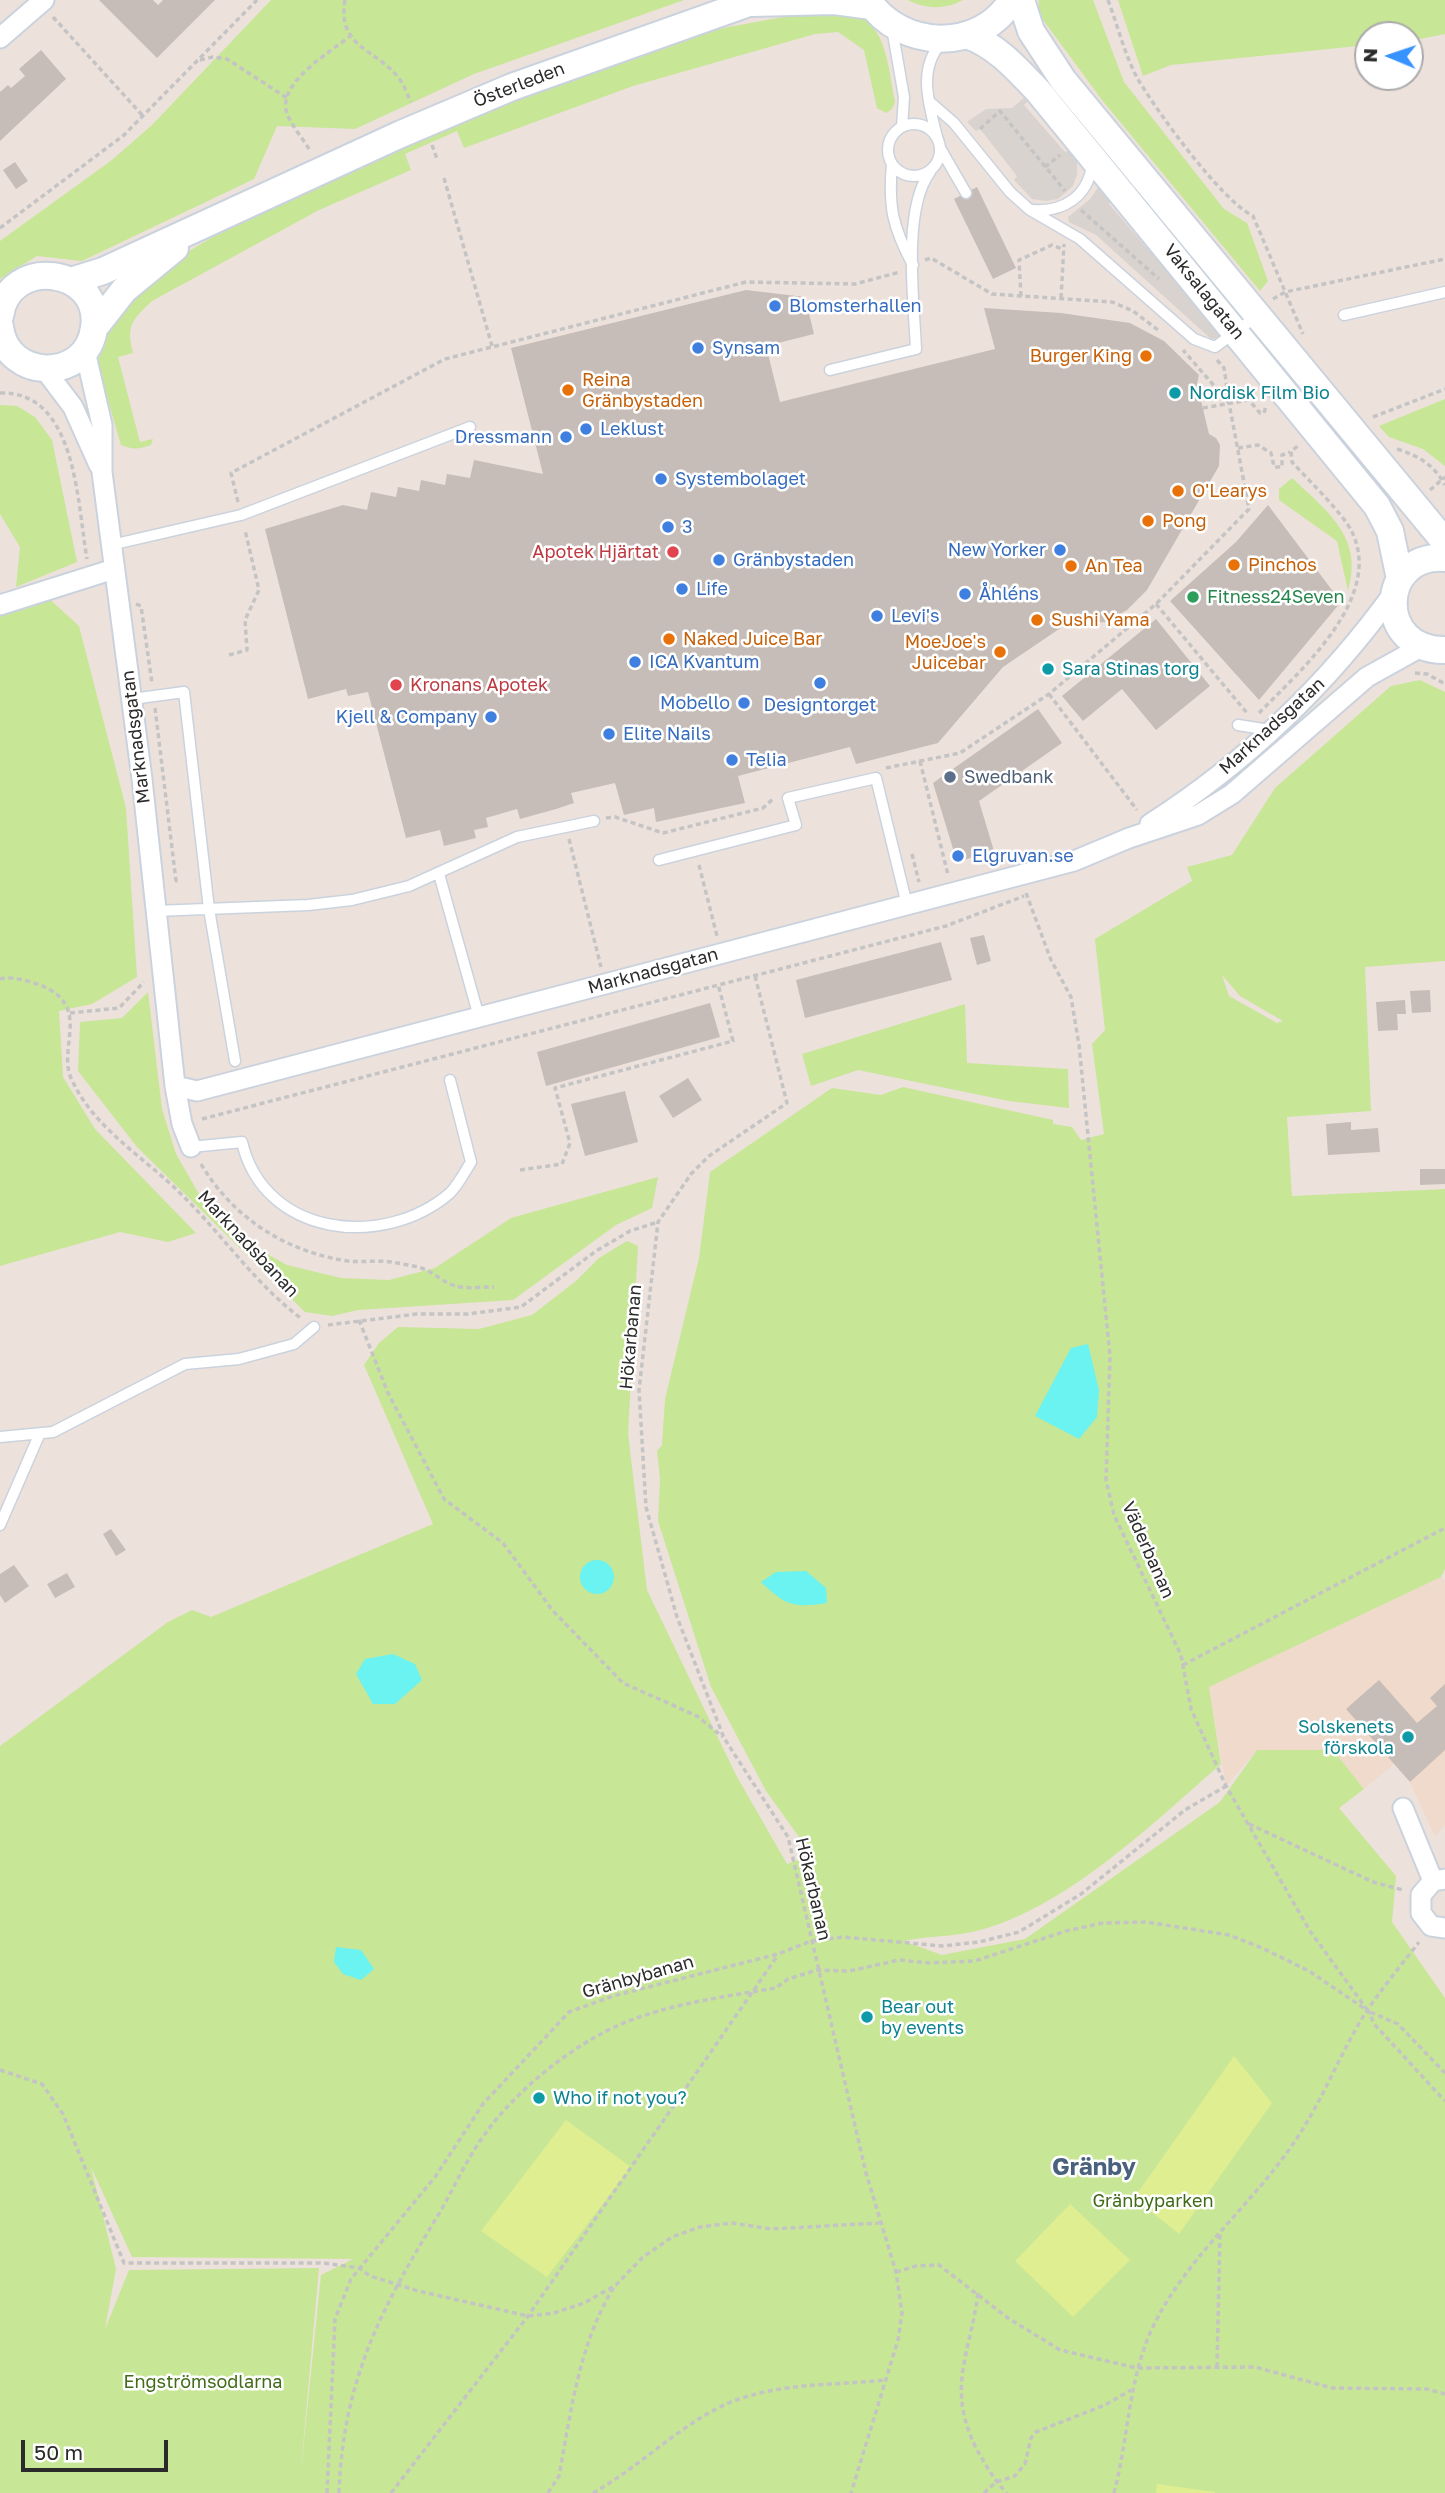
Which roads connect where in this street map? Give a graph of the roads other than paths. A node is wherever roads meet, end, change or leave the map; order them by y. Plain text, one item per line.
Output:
1 (1012, 0) edge
2 (1021, 0) edge
3 (42, 1) edge
4 (755, 1) edge
5 (877, 10) edge
6 (956, 37) junction
7 (0, 38) edge
8 (931, 103) junction
9 (902, 127) junction
10 (939, 144) junction
11 (1093, 156) junction
12 (891, 164) junction
13 (933, 168) junction
14 (293, 184) junction
15 (1030, 210) junction
16 (913, 266) junction
17 (71, 281) junction
18 (1445, 292) edge
19 (1258, 315) junction
20 (1343, 315) dead end
21 (0, 316) edge
22 (0, 327) edge
23 (95, 327) junction
24 (1236, 331) junction
25 (85, 351) junction
26 (10, 363) edge
27 (45, 370) junction
28 (830, 370) dead end
29 (470, 427) dead end
30 (102, 472) junction
31 (1445, 542) edge
32 (111, 545) junction
33 (1445, 558) edge
34 (114, 569) junction
35 (1397, 585) junction
36 (0, 605) edge
37 (1433, 656) edge
38 (132, 699) junction
39 (1238, 725) dead end
40 (1271, 730) junction
41 (594, 821) road end
42 (1129, 828) junction
43 (659, 860) dead end
44 (439, 874) junction
45 (905, 896) junction
46 (209, 909) junction
47 (156, 911) junction
48 (479, 1017) junction
49 (235, 1061) dead end
50 (450, 1080) dead end
51 (175, 1086) junction
52 (191, 1147) joint
53 (314, 1327) road end
54 (40, 1433) junction
55 (0, 1437) edge
56 (0, 1525) edge
57 (1403, 1808) dead end
58 (1433, 1885) edge
59 (1438, 1927) edge

1 - 6 main road
2 - 19 main road, Vaksalagatan
3 - 7 street
4 - 5 main road, Österleden
4 - 14 main road, Österleden
5 - 6 main road, Österleden
5 - 9 lane
6 - 8 lane
6 - 11 main road, Vaksalagatan
8 - 10 lane
8 - 15 lane
9 - 10 lane
9 - 12 lane
10 - 13 lane
10 - 13 lane
11 - 15 lane
11 - 24 main road, Vaksalagatan
12 - 13 lane
12 - 16 lane
13 - 16 lane
14 - 17 main road, Österleden
14 - 23 main road, Österleden
15 - 24 lane
16 - 28 lane
17 - 21 main road
17 - 23 main road
18 - 20 lane
19 - 24 lane
19 - 31 main road, Vaksalagatan
22 - 26 main road
23 - 25 main road, Österleden
24 - 35 main road, Vaksalagatan
25 - 27 main road
25 - 30 street, Marknadsgatan
26 - 27 main road
27 - 30 street, Marknadsgatan
29 - 32 lane
30 - 32 street, Marknadsgatan
32 - 34 street, Marknadsgatan
33 - 35 main road
34 - 36 street
34 - 38 street, Marknadsgatan
35 - 37 main road, Vaksalagatan
35 - 40 street, Marknadsgatan
37 - 42 street, Marknadsgatan
38 - 46 lane
38 - 47 street, Marknadsgatan
39 - 40 lane
40 - 42 street, Marknadsgatan
41 - 44 lane
42 - 45 street, Marknadsgatan
43 - 45 lane
44 - 46 lane
44 - 48 lane
45 - 48 street, Marknadsgatan
46 - 47 lane
46 - 49 lane
47 - 51 street, Marknadsgatan
48 - 51 street, Marknadsgatan
50 - 52 lane
51 - 52 street, Marknadsgatan
53 - 54 lane
54 - 55 lane
54 - 56 lane
57 - 58 street
58 - 59 street

